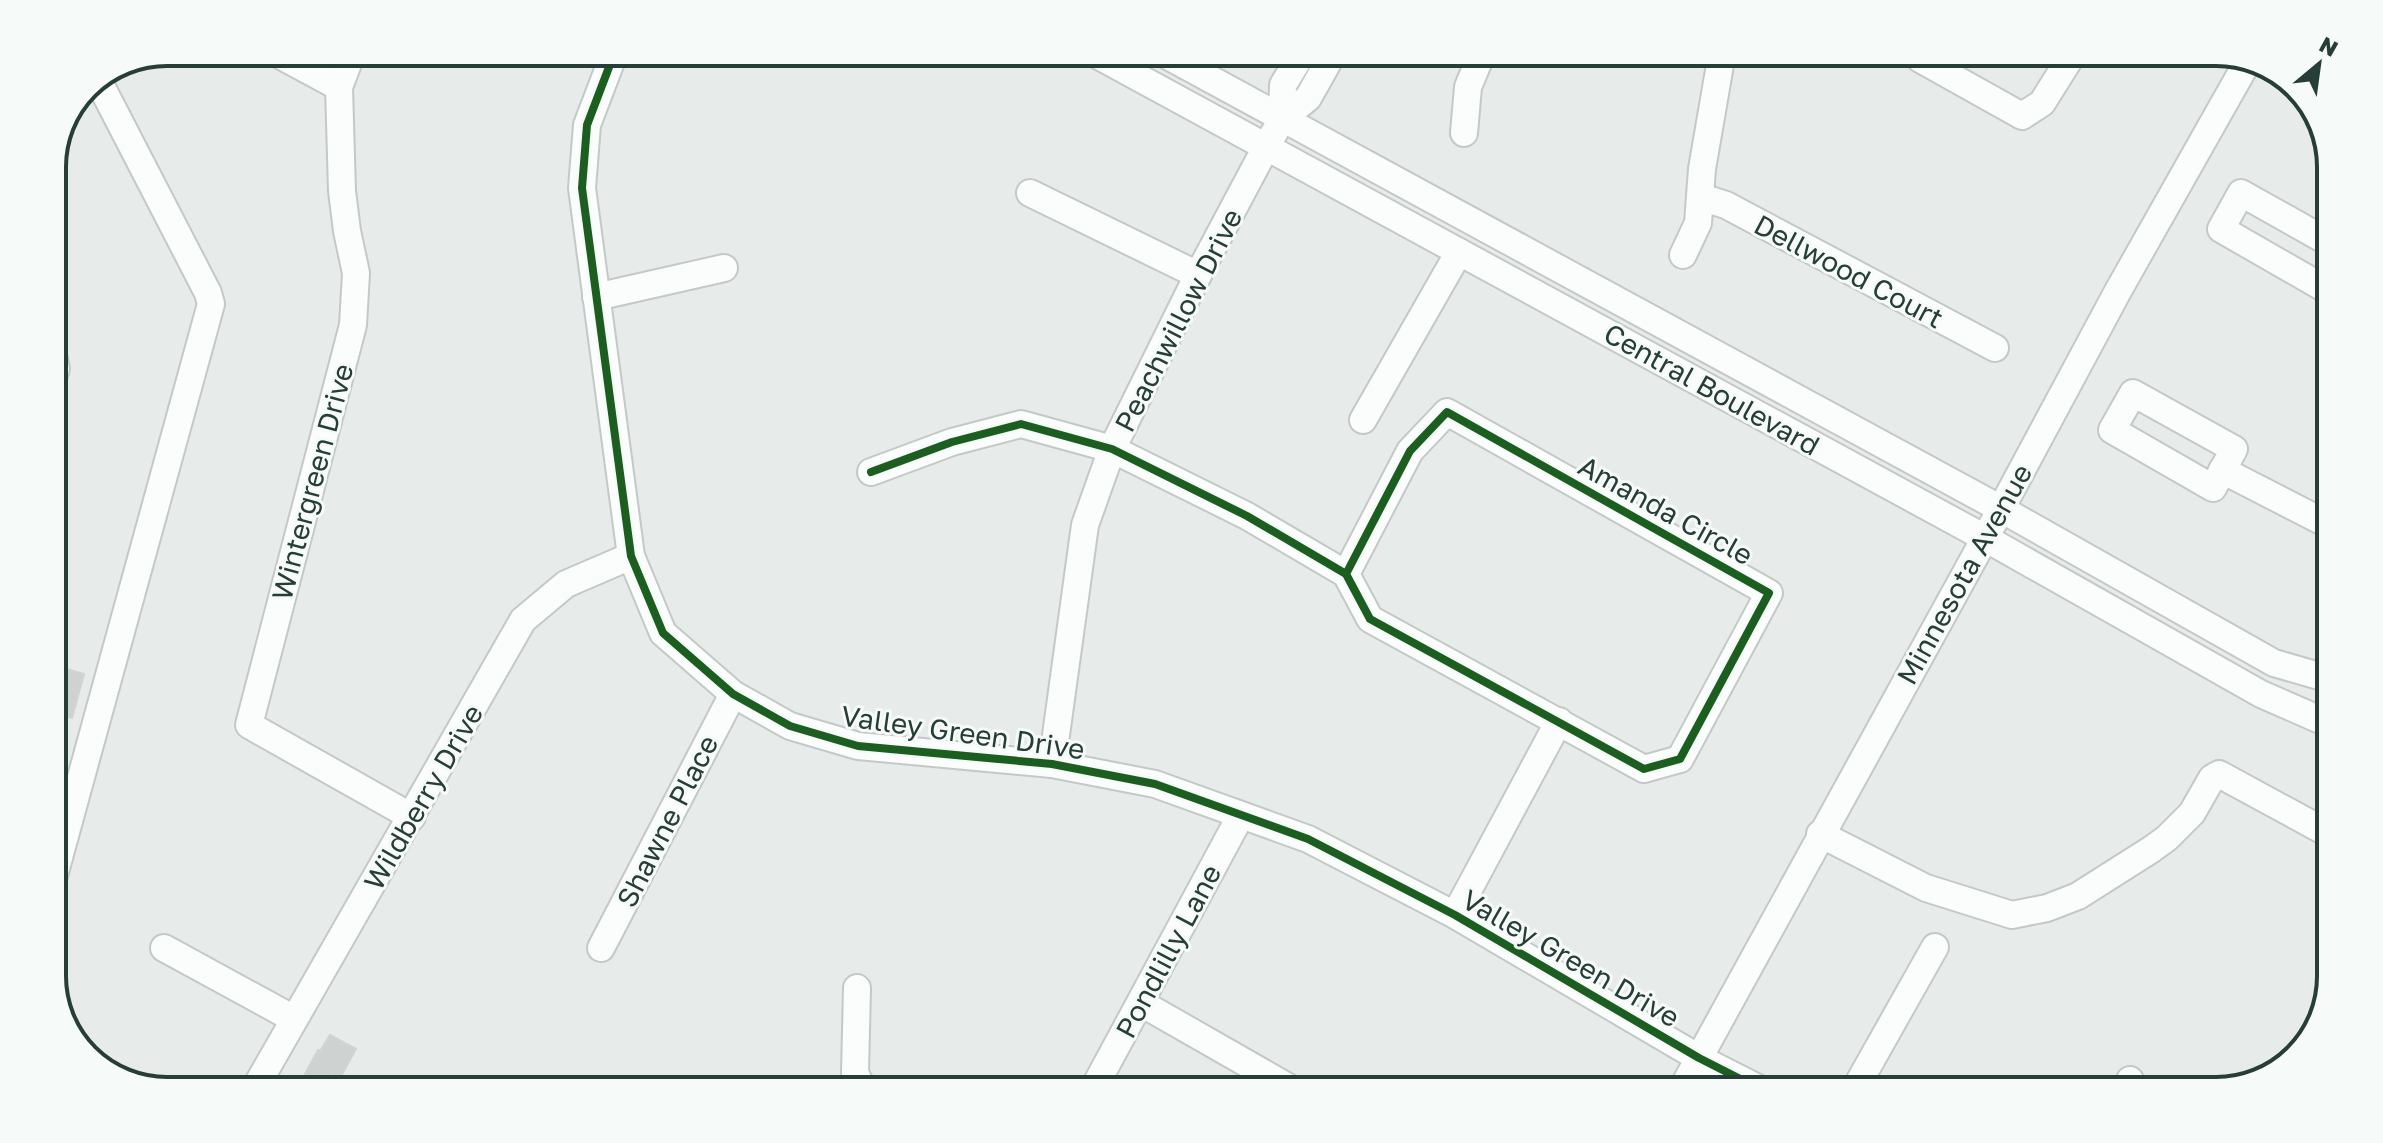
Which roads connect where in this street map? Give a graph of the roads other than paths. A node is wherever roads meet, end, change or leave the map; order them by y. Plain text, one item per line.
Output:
1 (300, 66) edge
2 (347, 66) edge
3 (609, 66) edge
4 (1117, 66) edge
5 (1186, 66) edge
6 (1295, 66) edge
7 (1326, 66) edge
8 (1477, 66) edge
9 (1720, 66) edge
10 (1933, 66) edge
11 (2065, 66) edge
12 (2243, 70) edge
13 (339, 87) junction
14 (103, 90) edge
15 (1282, 119) junction
16 (1464, 133) dead end
17 (1266, 147) junction
18 (1030, 193) dead end
19 (1701, 197) junction
20 (2317, 236) edge
21 (1459, 252) junction
22 (1683, 255) dead end
23 (724, 268) dead end
24 (1198, 275) junction
25 (2317, 284) edge
26 (596, 297) junction
27 (1995, 348) dead end
28 (1363, 420) dead end
29 (1112, 449) junction
30 (2222, 470) dead end
31 (871, 472) dead end
32 (2001, 509) junction
33 (2317, 519) edge
34 (1985, 538) junction
35 (631, 556) junction
36 (1346, 574) junction
37 (2317, 675) edge
38 (733, 694) junction
39 (2317, 718) edge
40 (1559, 721) junction
41 (1052, 764) junction
42 (1241, 815) junction
43 (412, 817) junction
44 (2317, 827) edge
45 (66, 832) edge
46 (1820, 834) junction
47 (1455, 915) junction
48 (1935, 947) dead end
49 (164, 948) dead end
50 (601, 948) dead end
51 (857, 988) dead end
52 (1141, 1003) junction
53 (294, 1019) junction
54 (1699, 1058) junction
55 (261, 1077) edge
56 (857, 1077) edge
57 (1100, 1077) edge
58 (1270, 1077) edge
59 (1689, 1077) edge
60 (1736, 1077) edge
61 (1862, 1077) edge

1 - 13 street
2 - 13 street, Wintergreen Drive
3 - 26 street, Valley Green Drive
4 - 17 street, Central Boulevard
5 - 15 street, Central Boulevard
6 - 15 street, Peachwillow Drive
7 - 15 street, Peachwillow Drive
8 - 16 street
9 - 19 street
10 - 11 street
12 - 32 street, Minnesota Avenue
13 - 43 street, Wintergreen Drive
14 - 45 street
15 - 17 street, Peachwillow Drive
15 - 32 street, Central Boulevard
17 - 21 street, Central Boulevard
17 - 24 street, Peachwillow Drive
18 - 24 street
19 - 22 street
19 - 27 street, Dellwood Court
20 - 25 street
21 - 28 street
21 - 34 street, Central Boulevard
23 - 26 street
24 - 29 street, Peachwillow Drive
26 - 35 street, Valley Green Drive
29 - 31 street
29 - 36 street
29 - 41 street, Peachwillow Drive
30 - 33 street
32 - 34 street, Minnesota Avenue
32 - 37 street, Central Boulevard
34 - 39 street, Central Boulevard
34 - 46 street, Minnesota Avenue
35 - 38 street, Valley Green Drive
35 - 43 street, Wildberry Drive
36 - 40 street, Amanda Circle
36 - 40 street, Amanda Circle
38 - 41 street, Valley Green Drive
38 - 50 street, Shawne Place
40 - 47 street
41 - 42 street, Valley Green Drive
42 - 47 street, Valley Green Drive
42 - 52 street, Pondlilly Lane
43 - 53 street, Wildberry Drive
44 - 46 street
46 - 54 street, Minnesota Avenue
47 - 54 street, Valley Green Drive
48 - 61 street
49 - 53 street
51 - 56 street
52 - 57 street, Pondlilly Lane
52 - 58 street
53 - 55 street, Wildberry Drive
54 - 59 street, Minnesota Avenue
54 - 60 street, Valley Green Drive

